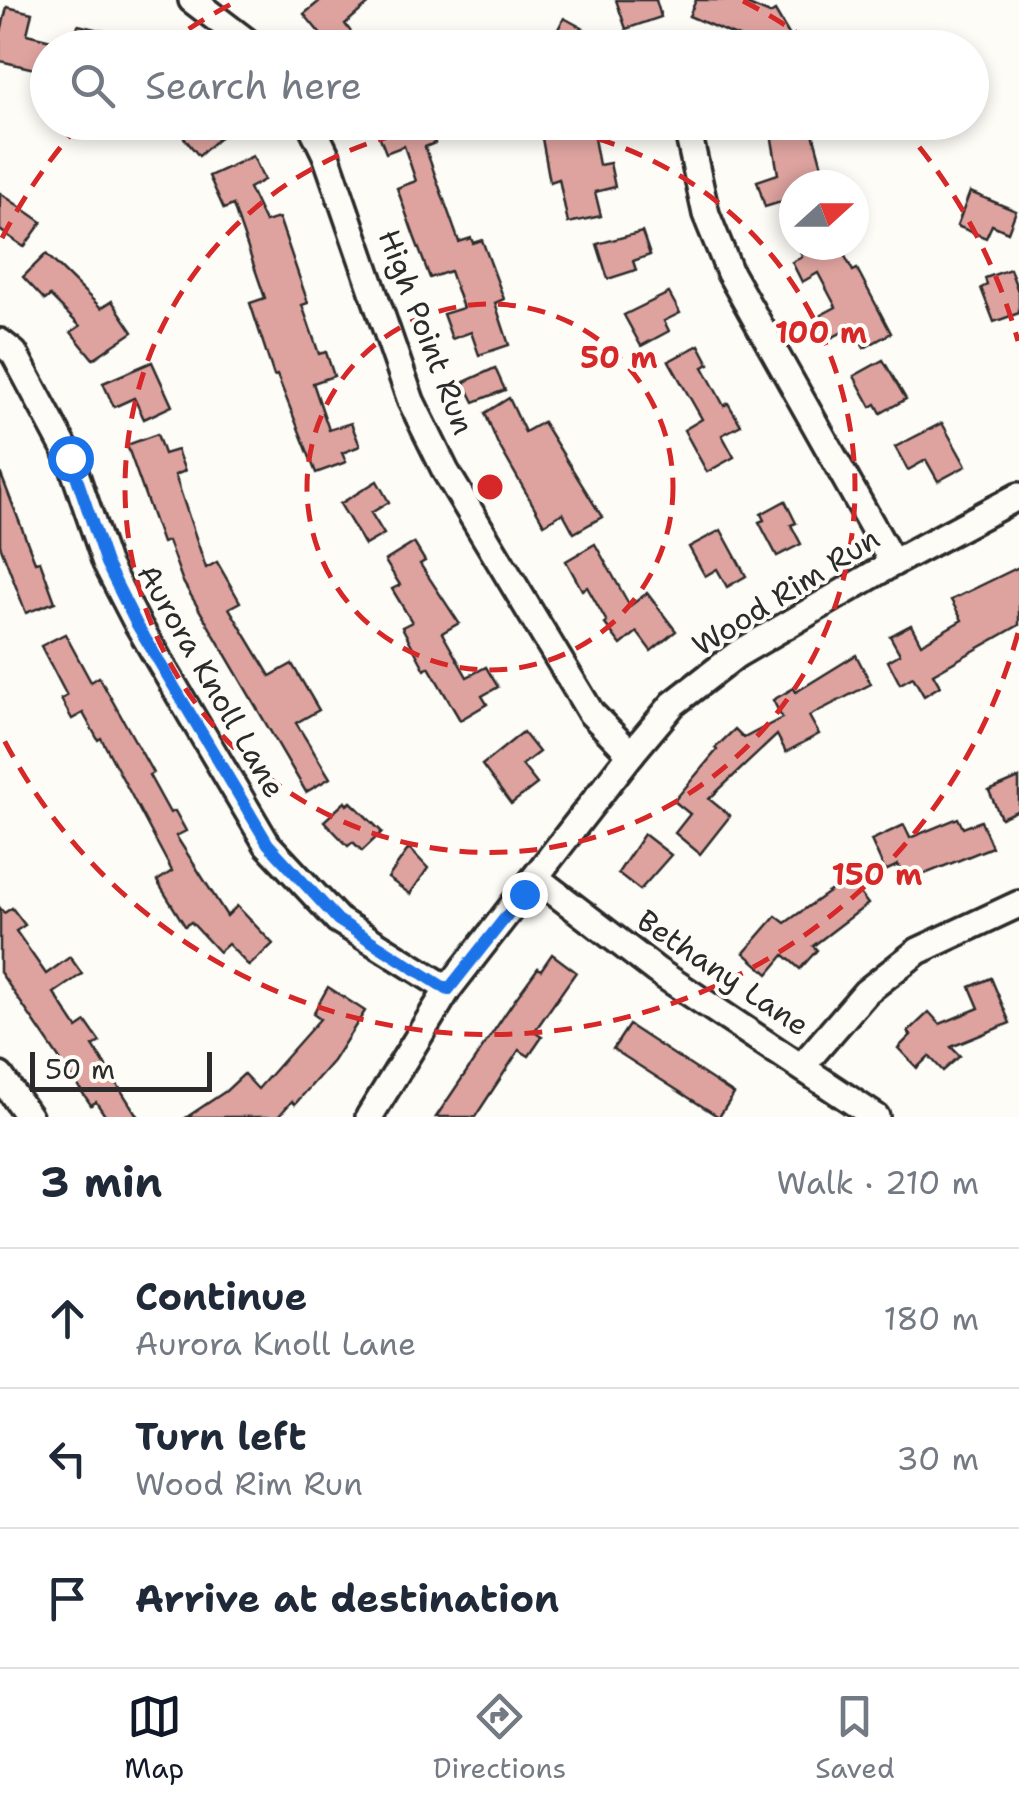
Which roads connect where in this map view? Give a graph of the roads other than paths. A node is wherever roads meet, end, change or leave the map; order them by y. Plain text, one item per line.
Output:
1 (192, 0) edge
2 (232, 30) edge
3 (319, 140) edge
4 (690, 140) edge
5 (0, 342) edge
6 (1019, 496) edge
7 (893, 563) junction
8 (630, 754) junction
9 (536, 878) junction
10 (1019, 904) edge
11 (448, 990) junction
12 (802, 1066) junction
13 (0, 1076) edge
14 (28, 1117) edge
15 (369, 1117) edge
16 (876, 1117) edge

1 - 2 street
3 - 8 street, High Point Run
4 - 7 street
5 - 11 street, Aurora Knoll Lane
6 - 7 street, Wood Rim Run
7 - 8 street, Wood Rim Run
8 - 9 street, Wood Rim Run
9 - 11 street, Wood Rim Run
9 - 12 street, Bethany Lane
10 - 12 street
11 - 15 street, Wood Rim Run
12 - 16 street, Bethany Lane
13 - 14 street

